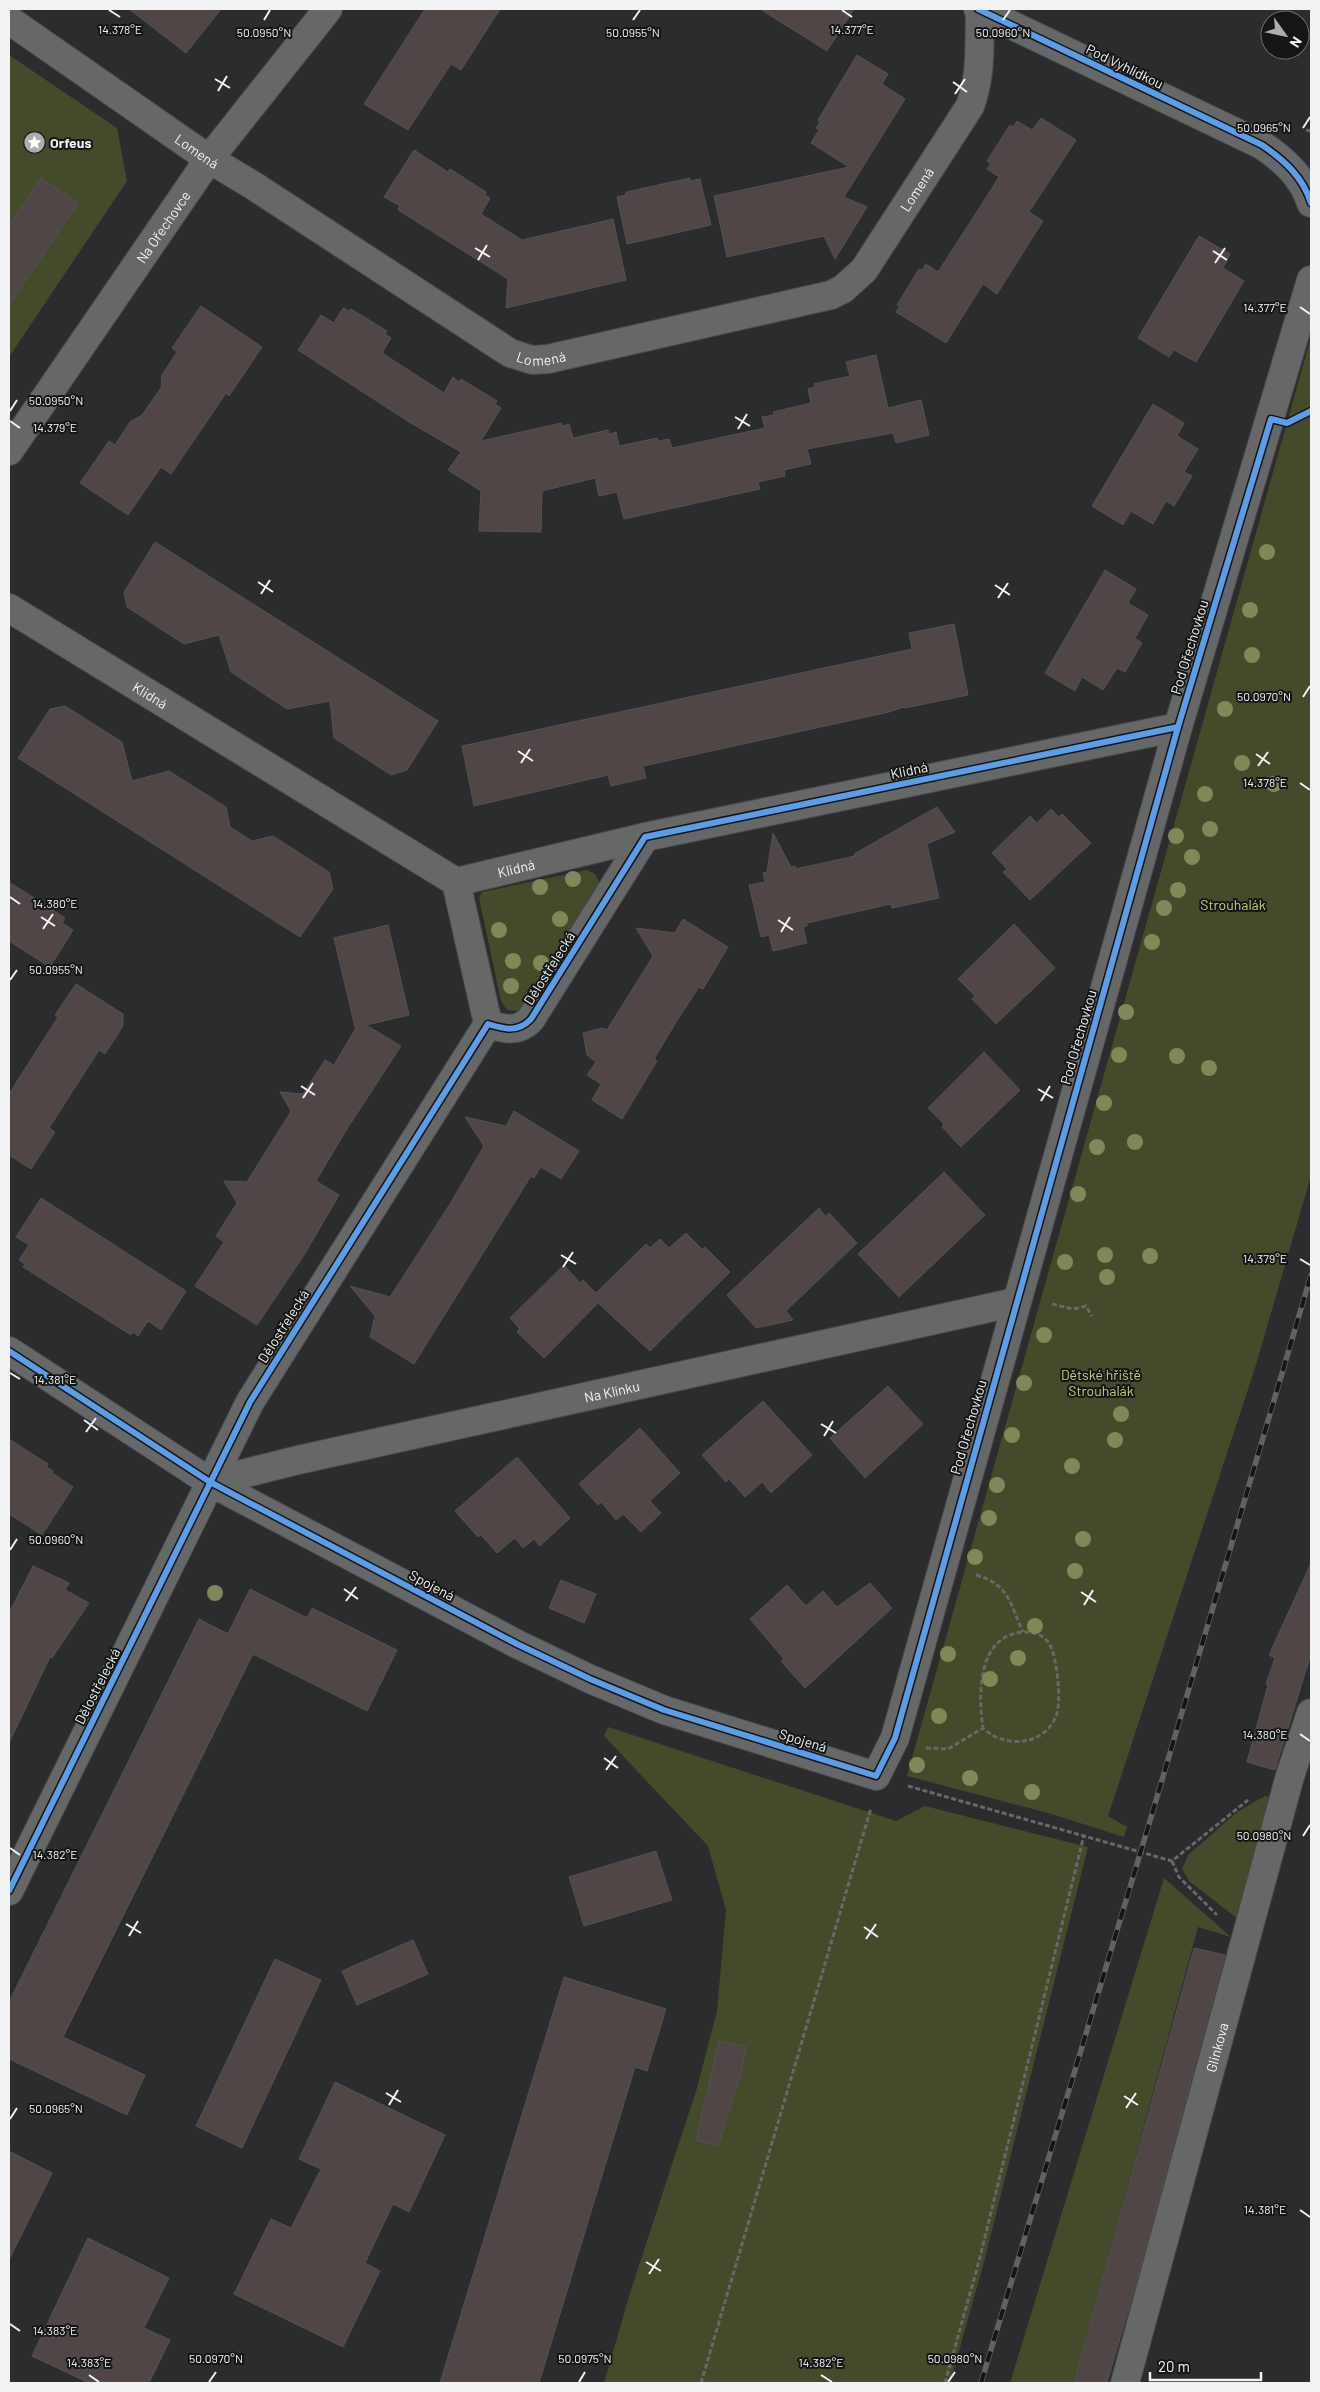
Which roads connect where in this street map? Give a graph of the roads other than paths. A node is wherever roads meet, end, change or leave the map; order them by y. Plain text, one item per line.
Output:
1 (328, 9) edge
2 (979, 9) edge
3 (9, 20) edge
4 (209, 159) junction
5 (1311, 203) edge
6 (1311, 280) edge
7 (9, 451) edge
8 (9, 608) edge
9 (1178, 727) junction
10 (645, 837) junction
11 (456, 882) junction
12 (488, 1024) junction
13 (1016, 1302) junction
14 (9, 1351) edge
15 (210, 1482) junction
16 (1311, 1714) edge
17 (1300, 1773) edge
18 (876, 1776) joint
19 (9, 1891) edge
20 (1125, 2383) edge

1 - 4 street, Na Ořechovce
2 - 4 street, Lomená
2 - 5 street, Pod Vyhlídkou
3 - 4 street, Lomená
4 - 7 street, Na Ořechovce
6 - 9 street, Pod Ořechovkou
8 - 11 street, Klidná
9 - 10 street, Klidná
9 - 13 street, Pod Ořechovkou
10 - 11 street, Klidná
10 - 12 street, Dělostřelecká
11 - 12 street
12 - 15 street, Dělostřelecká
13 - 15 street, Na Klínku
13 - 18 street, Pod Ořechovkou
14 - 15 street, Spojená
15 - 18 street, Spojená
15 - 19 street, Dělostřelecká
16 - 17 street, Glinkova
17 - 20 street, Glinkova

